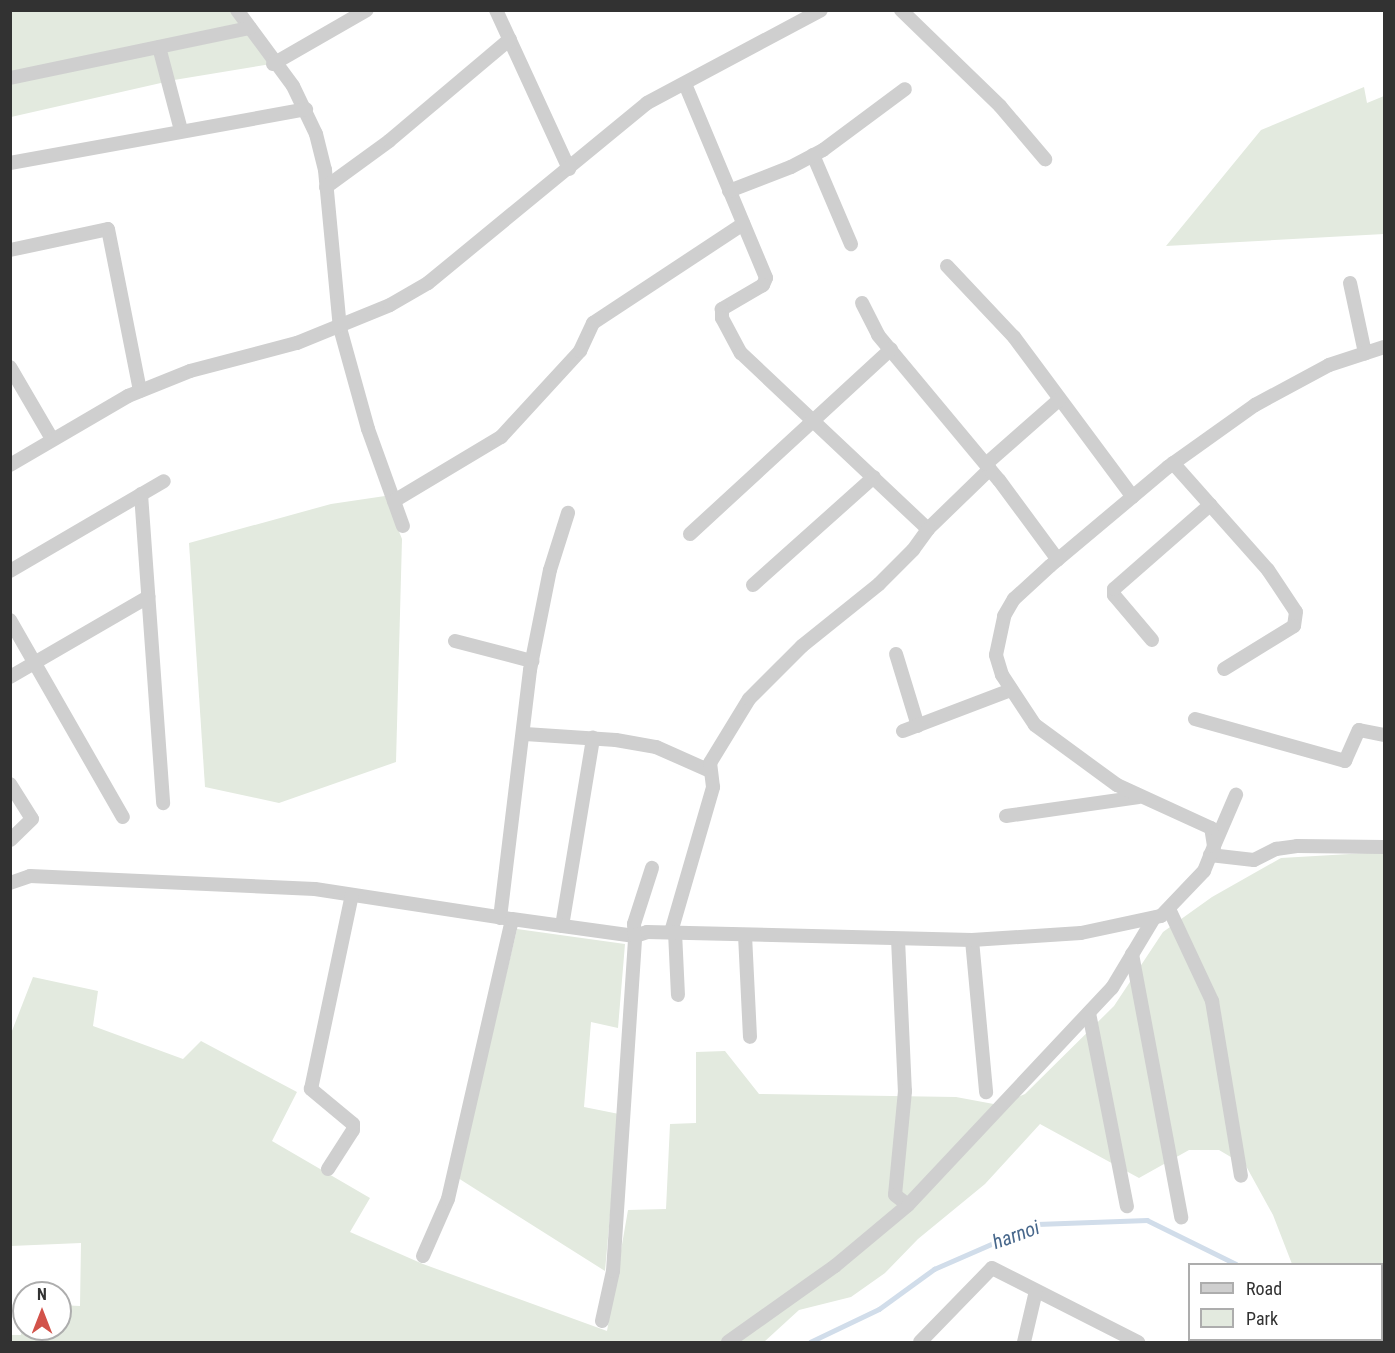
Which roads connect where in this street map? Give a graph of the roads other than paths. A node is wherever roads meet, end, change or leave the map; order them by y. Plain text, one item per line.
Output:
1 (237, 10) edge
2 (496, 10) edge
3 (821, 10) edge
4 (901, 10) edge
5 (358, 13) edge
6 (250, 28) junction
7 (510, 39) junction
8 (159, 47) junction
9 (273, 64) junction
10 (10, 78) edge
11 (685, 84) junction
12 (905, 89) dead end
13 (306, 109) junction
14 (181, 130) junction
15 (813, 155) junction
16 (1045, 159) dead end
17 (10, 163) edge
18 (569, 169) junction
19 (326, 188) junction
20 (729, 191) junction
21 (743, 224) junction
22 (851, 244) dead end
23 (10, 250) edge
24 (946, 266) dead end
25 (1350, 283) dead end
26 (862, 303) dead end
27 (340, 328) junction
28 (1384, 347) edge
29 (891, 349) junction
30 (1365, 353) junction
31 (10, 367) edge
32 (140, 391) junction
33 (1060, 399) junction
34 (815, 421) junction
35 (52, 439) junction
36 (1173, 463) junction
37 (10, 465) edge
38 (988, 466) junction
39 (874, 477) junction
40 (164, 480) dead end
41 (141, 494) junction
42 (1133, 496) junction
43 (394, 501) junction
44 (1210, 505) junction
45 (568, 513) dead end
46 (403, 526) dead end
47 (928, 529) junction
48 (690, 534) dead end
49 (1058, 560) junction
50 (10, 570) edge
51 (753, 585) dead end
52 (148, 597) junction
53 (10, 620) edge
54 (1152, 640) dead end
55 (455, 641) dead end
56 (896, 654) dead end
57 (532, 661) junction
58 (34, 663) junction
59 (1224, 669) dead end
60 (10, 676) edge
61 (1011, 690) junction
62 (1195, 719) dead end
63 (918, 726) junction
64 (903, 731) dead end
65 (525, 734) junction
66 (1384, 735) edge
67 (593, 738) junction
68 (708, 770) junction
69 (10, 784) edge
70 (1236, 795) dead end
71 (1139, 797) junction
72 (162, 803) dead end
73 (1006, 816) dead end
74 (123, 817) dead end
75 (10, 840) edge
76 (1384, 847) edge
77 (1212, 850) junction
78 (652, 868) dead end
79 (10, 883) edge
80 (352, 895) junction
81 (1169, 909) junction
82 (1154, 918) junction
83 (506, 919) junction
84 (562, 926) junction
85 (673, 932) junction
86 (745, 935) junction
87 (636, 936) junction
88 (898, 939) junction
89 (972, 940) junction
90 (1132, 954) junction
91 (678, 995) dead end
92 (1089, 1013) junction
93 (750, 1037) dead end
94 (986, 1092) dead end
95 (328, 1168) dead end
96 (1241, 1176) dead end
97 (908, 1205) junction
98 (1126, 1206) dead end
99 (1181, 1217) dead end
100 (423, 1256) dead end
101 (1036, 1291) junction
102 (602, 1321) dead end
103 (1131, 1341) edge
104 (728, 1342) edge
105 (920, 1342) edge
106 (1024, 1342) edge

1 - 6 street
2 - 7 street
3 - 11 street
4 - 16 street
5 - 9 street
6 - 8 street
6 - 9 street
7 - 18 street
7 - 19 street
8 - 10 street
8 - 14 street
9 - 13 street
11 - 18 street
11 - 20 street
12 - 15 street
13 - 14 street
13 - 19 street
14 - 17 street
15 - 20 street
15 - 22 street
18 - 27 street
19 - 27 street
20 - 21 street
21 - 34 street
21 - 43 street
23 - 32 street
24 - 33 street
25 - 30 street
26 - 29 street
27 - 32 street
27 - 43 street
28 - 30 street
29 - 34 street
29 - 38 street
30 - 36 street
31 - 35 street
32 - 35 street
33 - 38 street
33 - 42 street
34 - 39 street
34 - 48 street
35 - 37 street
36 - 42 street
36 - 44 street
38 - 47 street
38 - 49 street
39 - 47 street
39 - 51 street
40 - 41 street
41 - 50 street
41 - 52 street
42 - 49 street
43 - 46 street
44 - 54 street
44 - 59 street
45 - 57 street
47 - 68 street
49 - 61 street
52 - 58 street
52 - 72 street
53 - 58 street
55 - 57 street
56 - 63 street
57 - 65 street
58 - 60 street
58 - 74 street
61 - 63 street
61 - 71 street
62 - 66 street
63 - 64 street
65 - 67 street
65 - 83 street
67 - 68 street
67 - 84 street
68 - 85 street
69 - 75 street
70 - 77 street
71 - 73 street
71 - 77 street
76 - 77 street
77 - 81 street
78 - 87 street
79 - 80 street
80 - 83 street
80 - 95 street
81 - 82 street
81 - 96 street
82 - 89 street
82 - 90 street
83 - 84 street
83 - 100 street
84 - 87 street
85 - 86 street
85 - 87 street
85 - 91 street
86 - 88 street
86 - 93 street
87 - 102 street
88 - 89 street
88 - 97 street
89 - 94 street
90 - 92 street
90 - 99 street
92 - 97 street
92 - 98 street
97 - 104 street
101 - 103 street
101 - 105 street
101 - 106 street

